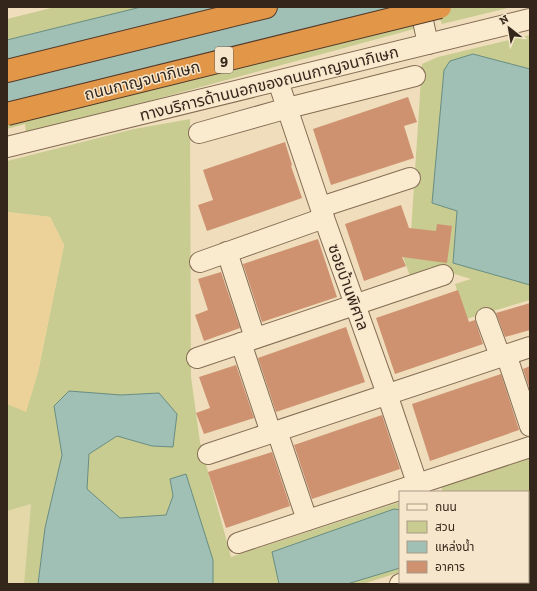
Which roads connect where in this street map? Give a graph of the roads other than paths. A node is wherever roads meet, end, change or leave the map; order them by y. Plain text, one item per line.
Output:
1 (266, 7) edge
2 (420, 7) edge
3 (440, 7) edge
4 (530, 19) edge
5 (428, 44) junction
6 (7, 71) edge
7 (415, 76) dead end
8 (278, 81) junction
9 (288, 108) junction
10 (7, 114) edge
11 (199, 133) dead end
12 (7, 147) edge
13 (410, 178) dead end
14 (322, 212) junction
15 (227, 252) junction
16 (200, 262) dead end
17 (443, 275) dead end
18 (355, 304) junction
19 (486, 318) dead end
20 (248, 341) junction
21 (530, 347) edge
22 (503, 355) junction
23 (197, 358) dead end
24 (387, 394) junction
25 (530, 426) edge
26 (274, 432) junction
27 (530, 447) edge
28 (208, 454) dead end
29 (419, 488) edge
30 (408, 491) edge
31 (399, 494) edge
32 (307, 520) junction
33 (238, 543) dead end

1 - 6 highway
2 - 5 street
3 - 10 highway, ถนนกาญจนาภิเษก / 9, bridge
4 - 5 street, ทางบริการด้านนอกของถนนกาญจนาภิเษก
5 - 8 street, ทางบริการด้านนอกของถนนกาญจนาภิเษก
7 - 9 street
8 - 9 street, ซอยบ้านพิศาล
8 - 12 street, ทางบริการด้านนอกของถนนกาญจนาภิเษก
9 - 11 street
9 - 14 street, ซอยบ้านพิศาล
13 - 14 street
14 - 15 street
14 - 18 street, ซอยบ้านพิศาล
15 - 16 street
15 - 20 street
17 - 18 street
18 - 20 street
18 - 24 street, ซอยบ้านพิศาล
19 - 22 street
20 - 23 street
20 - 26 street
21 - 22 street
22 - 24 street
22 - 25 street
24 - 26 street
24 - 29 street, ซอยบ้านพิศาล
26 - 28 street
26 - 32 street
27 - 29 street
29 - 30 street
31 - 32 street
32 - 33 street

